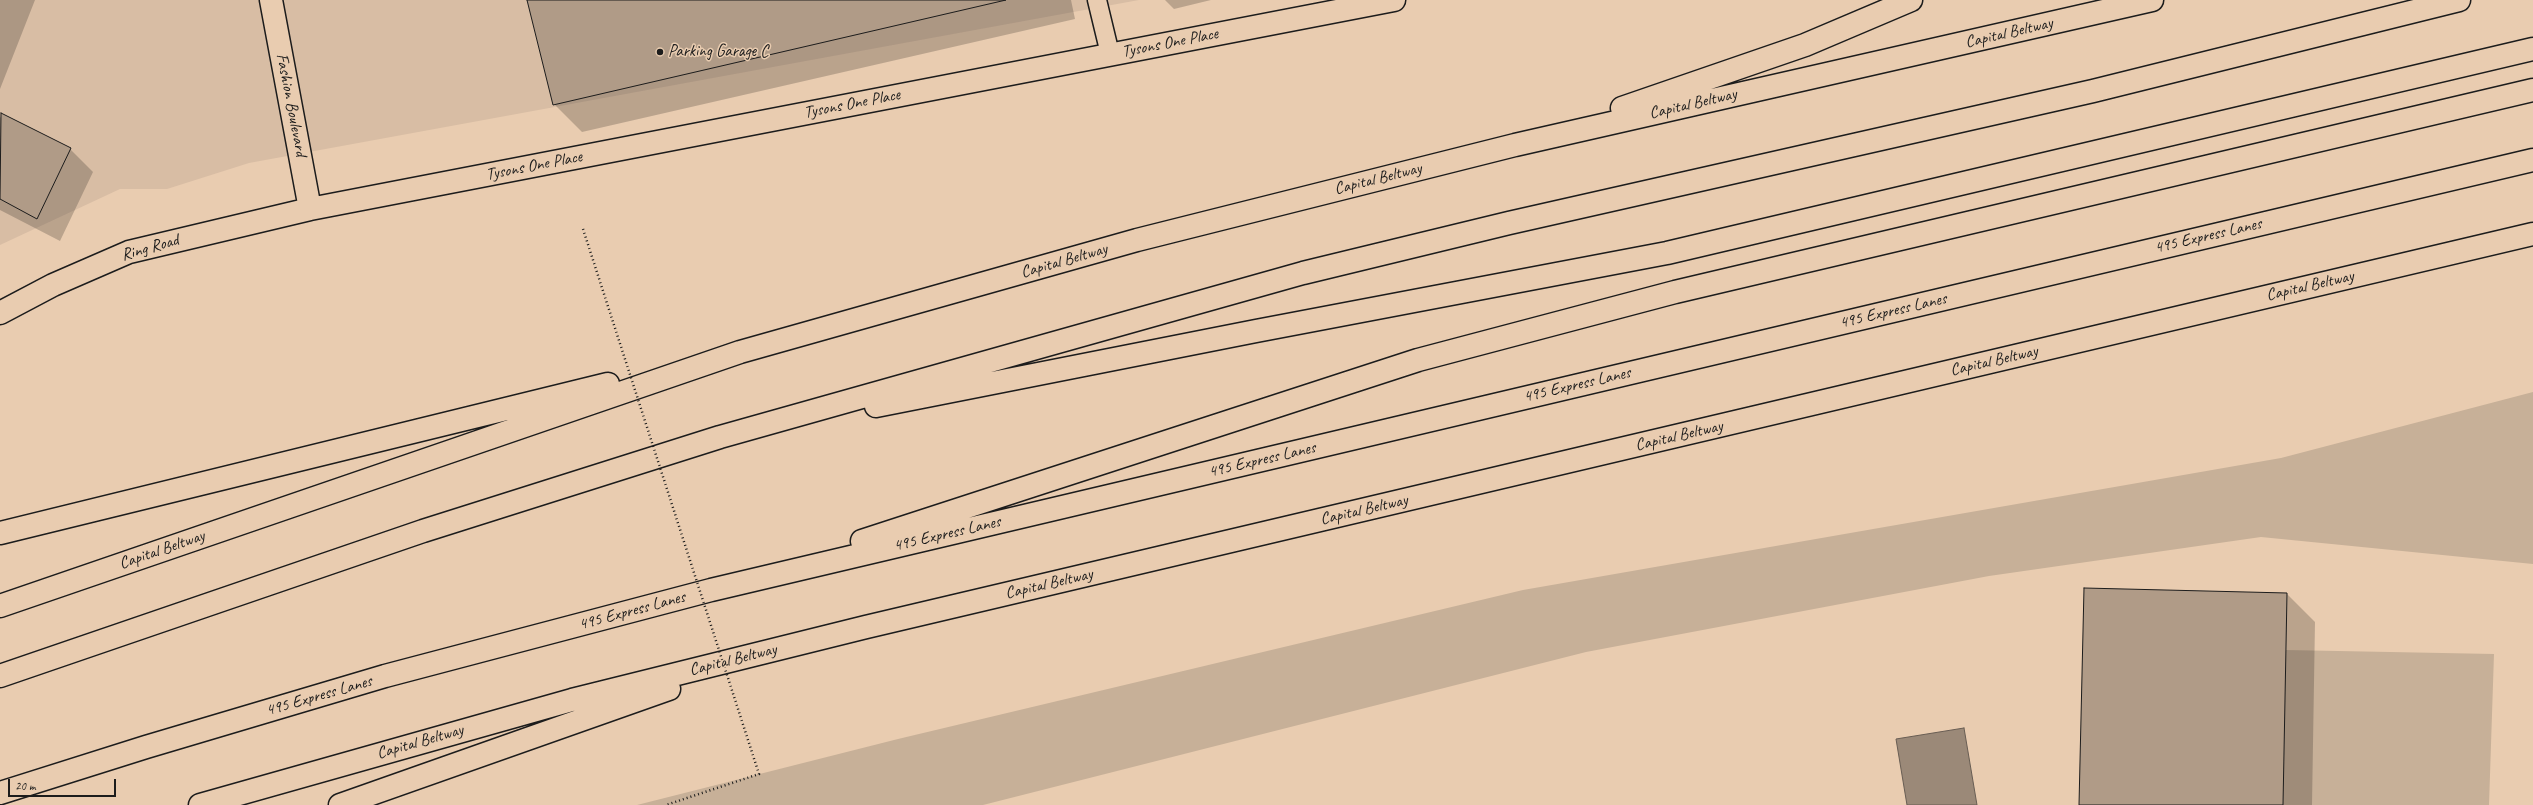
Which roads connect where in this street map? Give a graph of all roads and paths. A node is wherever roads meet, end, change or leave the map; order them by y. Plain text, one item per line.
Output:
1 (270, 0) edge
2 (1097, 0) edge
3 (1394, 0) edge
4 (1911, 0) edge
5 (2152, 0) edge
6 (2459, 0) edge
7 (2533, 49) edge
8 (1110, 54) junction
9 (2533, 90) edge
10 (1515, 145) junction
11 (2533, 160) edge
12 (310, 209) junction
13 (584, 229) dead end
14 (2533, 234) edge
15 (2533, 241) edge
16 (2485, 244) junction
17 (0, 313) edge
18 (740, 352) junction
19 (720, 437) junction
20 (0, 533) edge
21 (711, 590) junction
22 (0, 606) edge
23 (866, 627) junction
24 (0, 676) edge
25 (0, 793) edge
26 (200, 805) edge
27 (340, 805) edge
28 (666, 805) edge

1 - 12 main road, Fashion Boulevard
2 - 8 lane
3 - 8 main road, Tysons One Place
4 - 10 main road
5 - 10 main road, Capital Beltway
6 - 19 main road
7 - 19 main road
8 - 12 main road, Tysons One Place
9 - 21 main road
10 - 18 main road, Capital Beltway
11 - 21 main road, 495 Express Lanes
12 - 17 main road, Ring Road
13 - 28 path, bridge
14 - 16 main road, Capital Beltway
15 - 16 main road
16 - 23 main road, Capital Beltway
18 - 20 main road
18 - 22 main road, Capital Beltway
19 - 24 main road
21 - 25 main road, 495 Express Lanes
23 - 26 main road, Capital Beltway
23 - 27 main road

